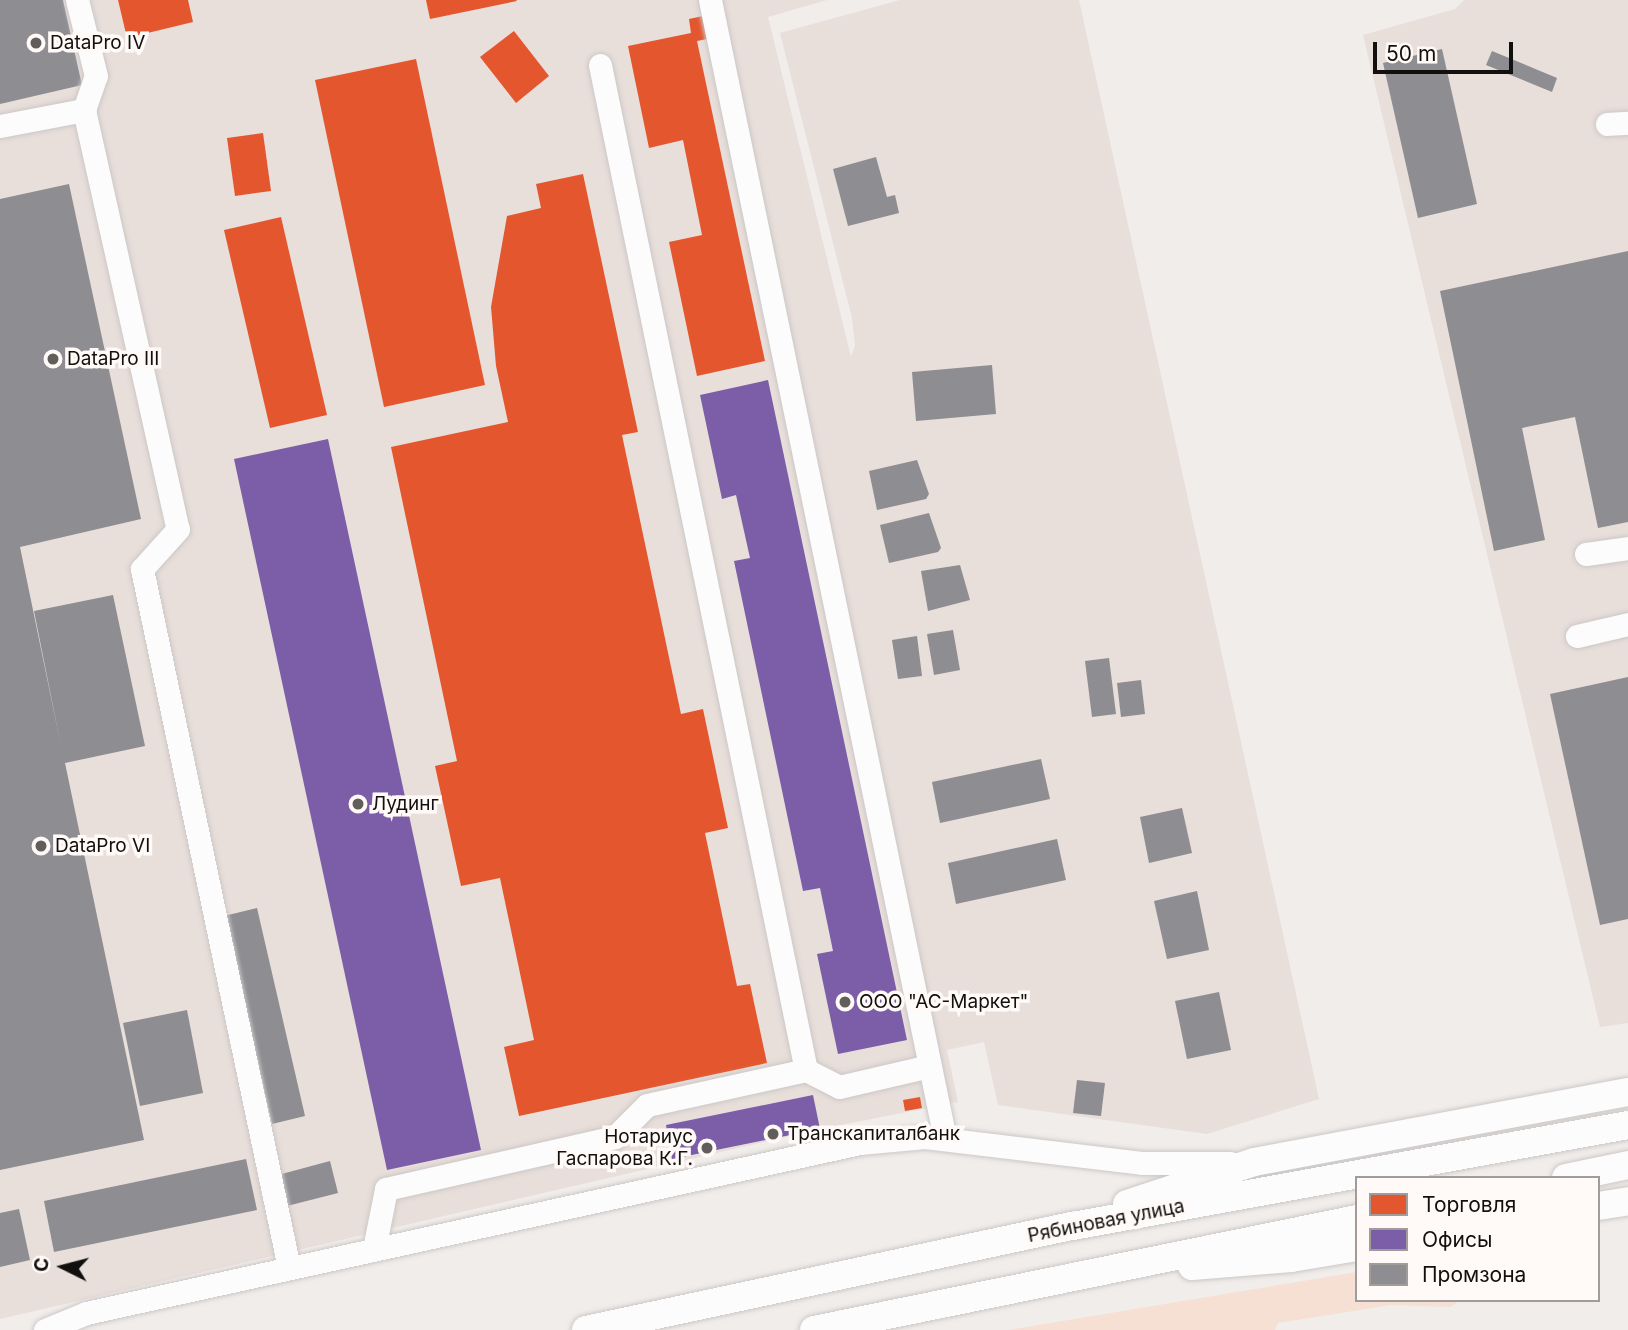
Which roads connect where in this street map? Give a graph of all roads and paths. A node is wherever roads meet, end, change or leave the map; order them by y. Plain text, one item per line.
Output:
1 (77, 0) edge
2 (710, 0) edge
3 (600, 65) dead end
4 (84, 110) junction
5 (0, 126) edge
6 (1628, 548) edge
7 (1586, 554) dead end
8 (1628, 624) edge
9 (1577, 636) dead end
10 (930, 1066) junction
11 (806, 1070) junction
12 (1628, 1092) edge
13 (1628, 1125) edge
14 (946, 1139) junction
15 (1254, 1162) junction
16 (1628, 1165) edge
17 (1573, 1176) edge
18 (1628, 1201) edge
19 (1600, 1206) edge
20 (1355, 1219) edge
21 (1073, 1226) junction
22 (1355, 1247) edge
23 (374, 1250) junction
24 (289, 1268) junction
25 (1088, 1271) junction
26 (908, 1320) edge
27 (45, 1330) edge
28 (586, 1330) edge
29 (814, 1330) edge

1 - 4 street
2 - 10 street
3 - 11 street
4 - 5 street
4 - 24 street
6 - 7 street
8 - 9 street
10 - 11 street
10 - 14 street
11 - 23 street
12 - 15 main road
13 - 21 main road, Рябиновая улица
14 - 15 street
14 - 23 street
15 - 21 main road
16 - 17 main road
18 - 19 main road
20 - 25 main road
21 - 28 main road, Рябиновая улица
22 - 25 main road
23 - 24 street
24 - 27 street
25 - 26 main road
26 - 29 main road

